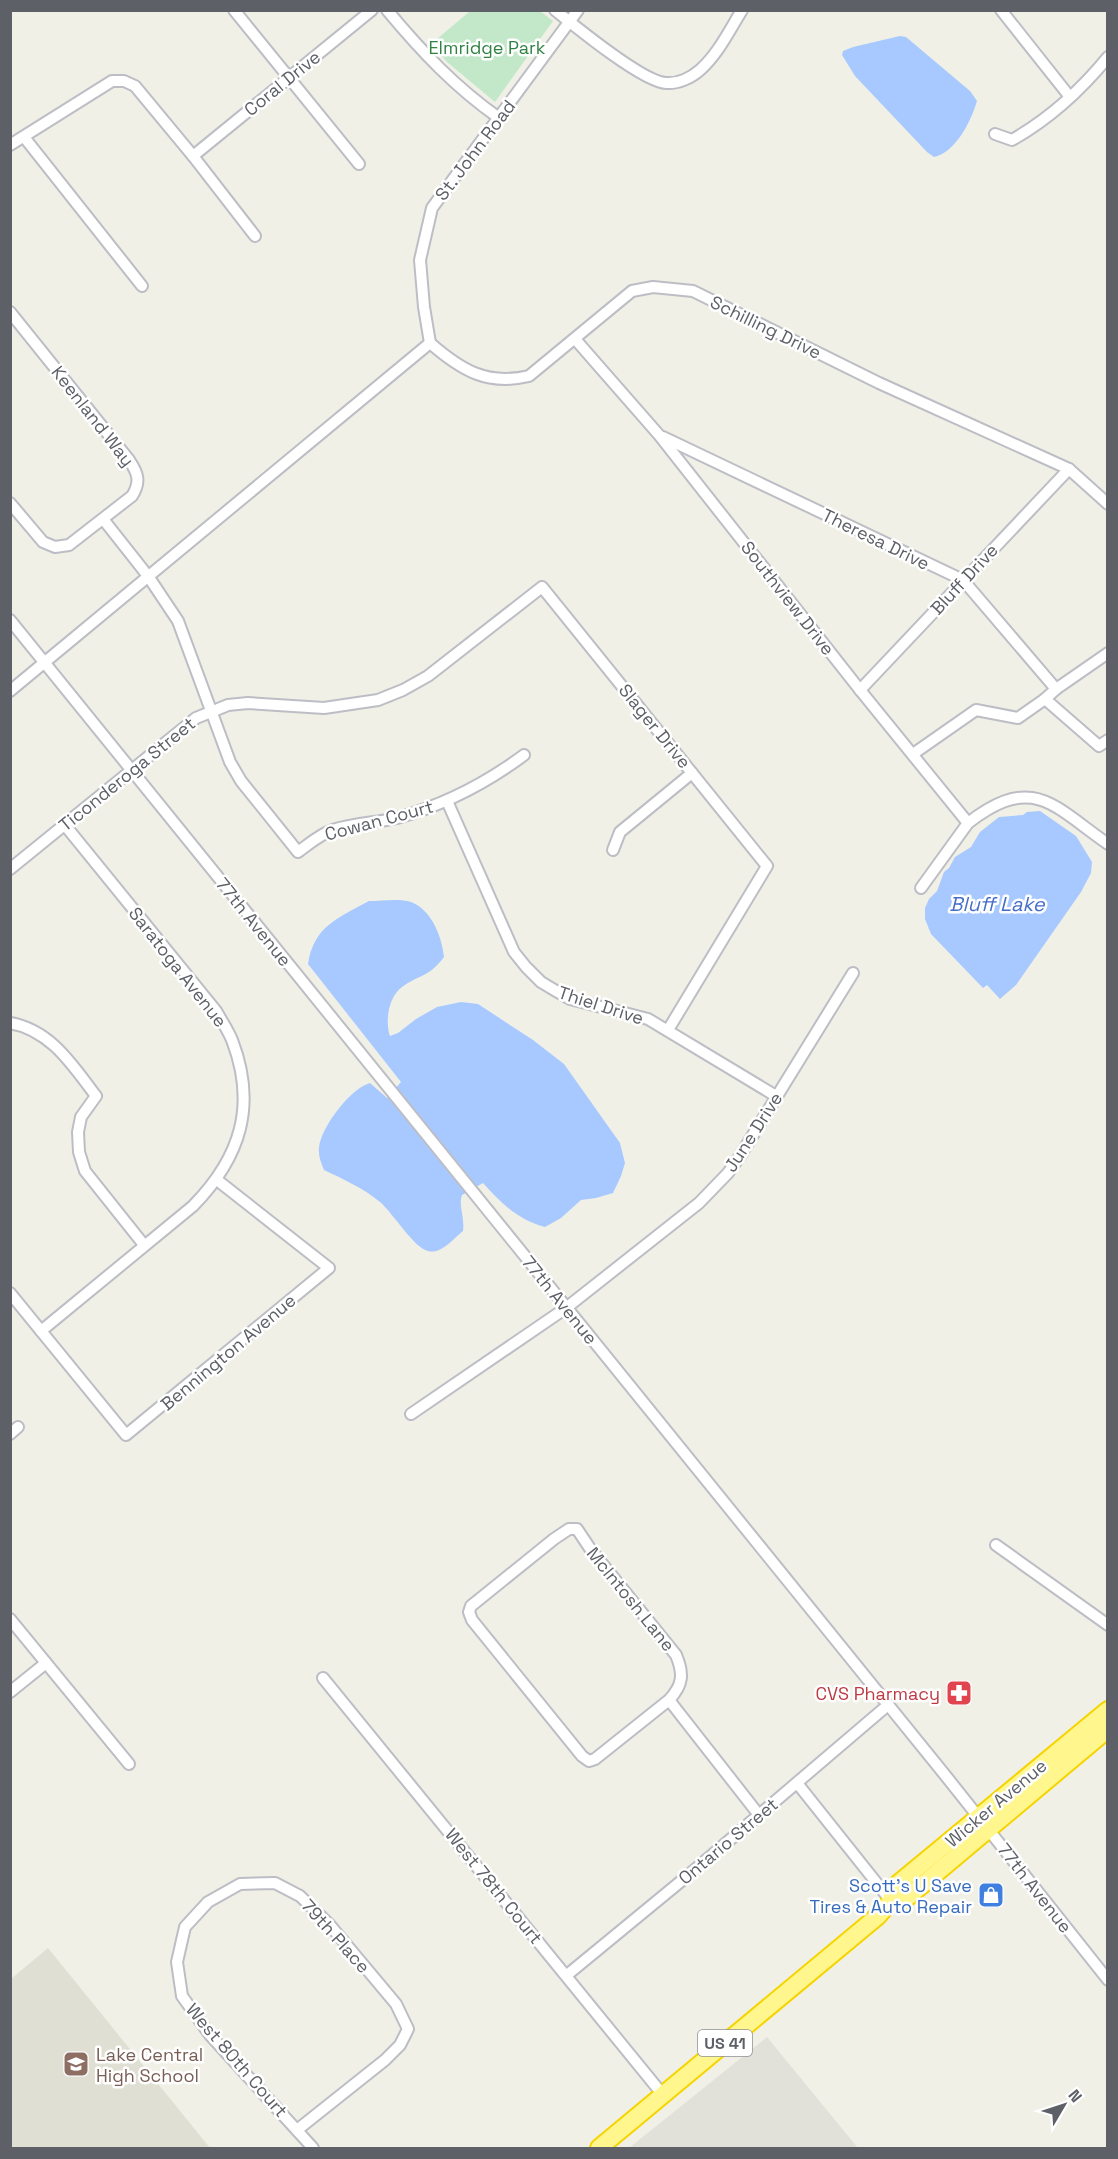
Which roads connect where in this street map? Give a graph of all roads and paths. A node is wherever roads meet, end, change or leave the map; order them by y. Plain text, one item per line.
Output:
1 (234, 10) edge
2 (372, 10) edge
3 (387, 10) edge
4 (555, 10) edge
5 (578, 10) edge
6 (742, 10) edge
7 (1001, 10) edge
8 (570, 22) junction
9 (1107, 57) edge
10 (288, 78) junction
11 (1070, 97) junction
12 (499, 118) junction
13 (995, 134) dead end
14 (24, 137) junction
15 (10, 145) edge
16 (193, 156) junction
17 (359, 164) dead end
18 (255, 236) dead end
19 (142, 286) dead end
20 (10, 312) edge
21 (575, 339) junction
22 (430, 343) junction
23 (659, 435) junction
24 (1069, 469) junction
25 (10, 503) edge
26 (1107, 504) edge
27 (103, 519) junction
28 (148, 576) junction
29 (963, 580) junction
30 (542, 587) joint
31 (10, 620) edge
32 (1107, 653) edge
33 (45, 663) junction
34 (1056, 689) junction
35 (860, 690) junction
36 (10, 691) edge
37 (1045, 699) junction
38 (212, 711) junction
39 (1103, 743) edge
40 (913, 754) junction
41 (524, 755) dead end
42 (131, 770) junction
43 (692, 773) junction
44 (447, 801) junction
45 (968, 822) junction
46 (64, 824) junction
47 (1107, 844) edge
48 (613, 850) dead end
49 (10, 869) edge
50 (921, 888) dead end
51 (853, 973) dead end
52 (10, 1023) edge
53 (668, 1030) junction
54 (776, 1096) junction
55 (217, 1180) junction
56 (144, 1245) junction
57 (10, 1293) edge
58 (566, 1308) junction
59 (41, 1331) junction
60 (411, 1414) dead end
61 (996, 1545) dead end
62 (10, 1619) edge
63 (1107, 1625) edge
64 (46, 1663) junction
65 (323, 1678) dead end
66 (10, 1692) edge
67 (669, 1700) junction
68 (888, 1705) junction
69 (1107, 1710) edge
70 (1107, 1730) edge
71 (129, 1764) dead end
72 (797, 1783) junction
73 (759, 1815) junction
74 (984, 1823) junction
75 (891, 1901) junction
76 (208, 1902) joint
77 (567, 1975) junction
78 (1107, 1980) edge
79 (663, 2095) junction
80 (297, 2130) junction
81 (314, 2148) edge
82 (599, 2148) edge

1 - 10 street
2 - 10 street, Coral Drive
3 - 12 street
4 - 8 street
5 - 8 street, St. John Road
6 - 8 street
7 - 11 street
8 - 12 street, St. John Road
9 - 11 street
10 - 16 street, Coral Drive
10 - 17 street
11 - 13 street
12 - 22 street, St. John Road
14 - 15 street
14 - 16 street
14 - 19 street
16 - 18 street
20 - 27 street, Keenland Way
21 - 22 street, Schilling Drive
21 - 23 street, Southview Drive
21 - 24 street, Schilling Drive
22 - 28 street
23 - 29 street, Theresa Drive
23 - 35 street, Southview Drive
24 - 26 street, Schilling Drive
24 - 29 street, Bluff Drive
25 - 27 street, Keenland Way
27 - 28 street
28 - 33 street
28 - 38 street
29 - 34 street, Theresa Drive
29 - 35 street, Bluff Drive
30 - 38 street, Ticonderoga Street
30 - 43 street, Slager Drive
31 - 33 street, 77th Avenue
32 - 34 street
33 - 36 street
33 - 42 street, 77th Avenue
34 - 37 street
35 - 40 street, Southview Drive
37 - 39 street
37 - 40 street
38 - 42 street, Ticonderoga Street
38 - 44 street, Cowan Court
40 - 45 street, Southview Drive
41 - 44 street, Cowan Court
42 - 46 street, Ticonderoga Street
42 - 58 street, 77th Avenue
43 - 48 street
43 - 53 street, Slager Drive
44 - 53 street, Thiel Drive
45 - 47 street
45 - 50 street
46 - 49 street, Ticonderoga Street
46 - 55 street, Saratoga Avenue
51 - 54 street, June Drive
52 - 56 street
53 - 54 street, Thiel Drive
54 - 58 street, June Drive
55 - 56 street, Saratoga Avenue
55 - 59 street, Bennington Avenue
56 - 59 street, Saratoga Avenue
57 - 59 street
58 - 60 street, June Drive
58 - 68 street, 77th Avenue
61 - 63 street
62 - 64 street
64 - 66 street
64 - 71 street
65 - 77 street, West 78th Court
67 - 67 street, Mclntosh Lane
67 - 73 street
68 - 72 street, Ontario Street
68 - 74 street, 77th Avenue
69 - 74 highway, Wicker Avenue / US 41
70 - 74 highway, Wicker Avenue / US 41
72 - 73 street, Ontario Street
72 - 75 street
73 - 77 street, Ontario Street
74 - 75 highway, Wicker Avenue / US 41
74 - 78 street, 77th Avenue
75 - 79 highway, Wicker Avenue / US 41
76 - 80 street, West 80th Court
76 - 80 street, 79th Place
77 - 79 street, West 78th Court
79 - 82 highway, Wicker Avenue / US 41
80 - 81 street, West 80th Court

